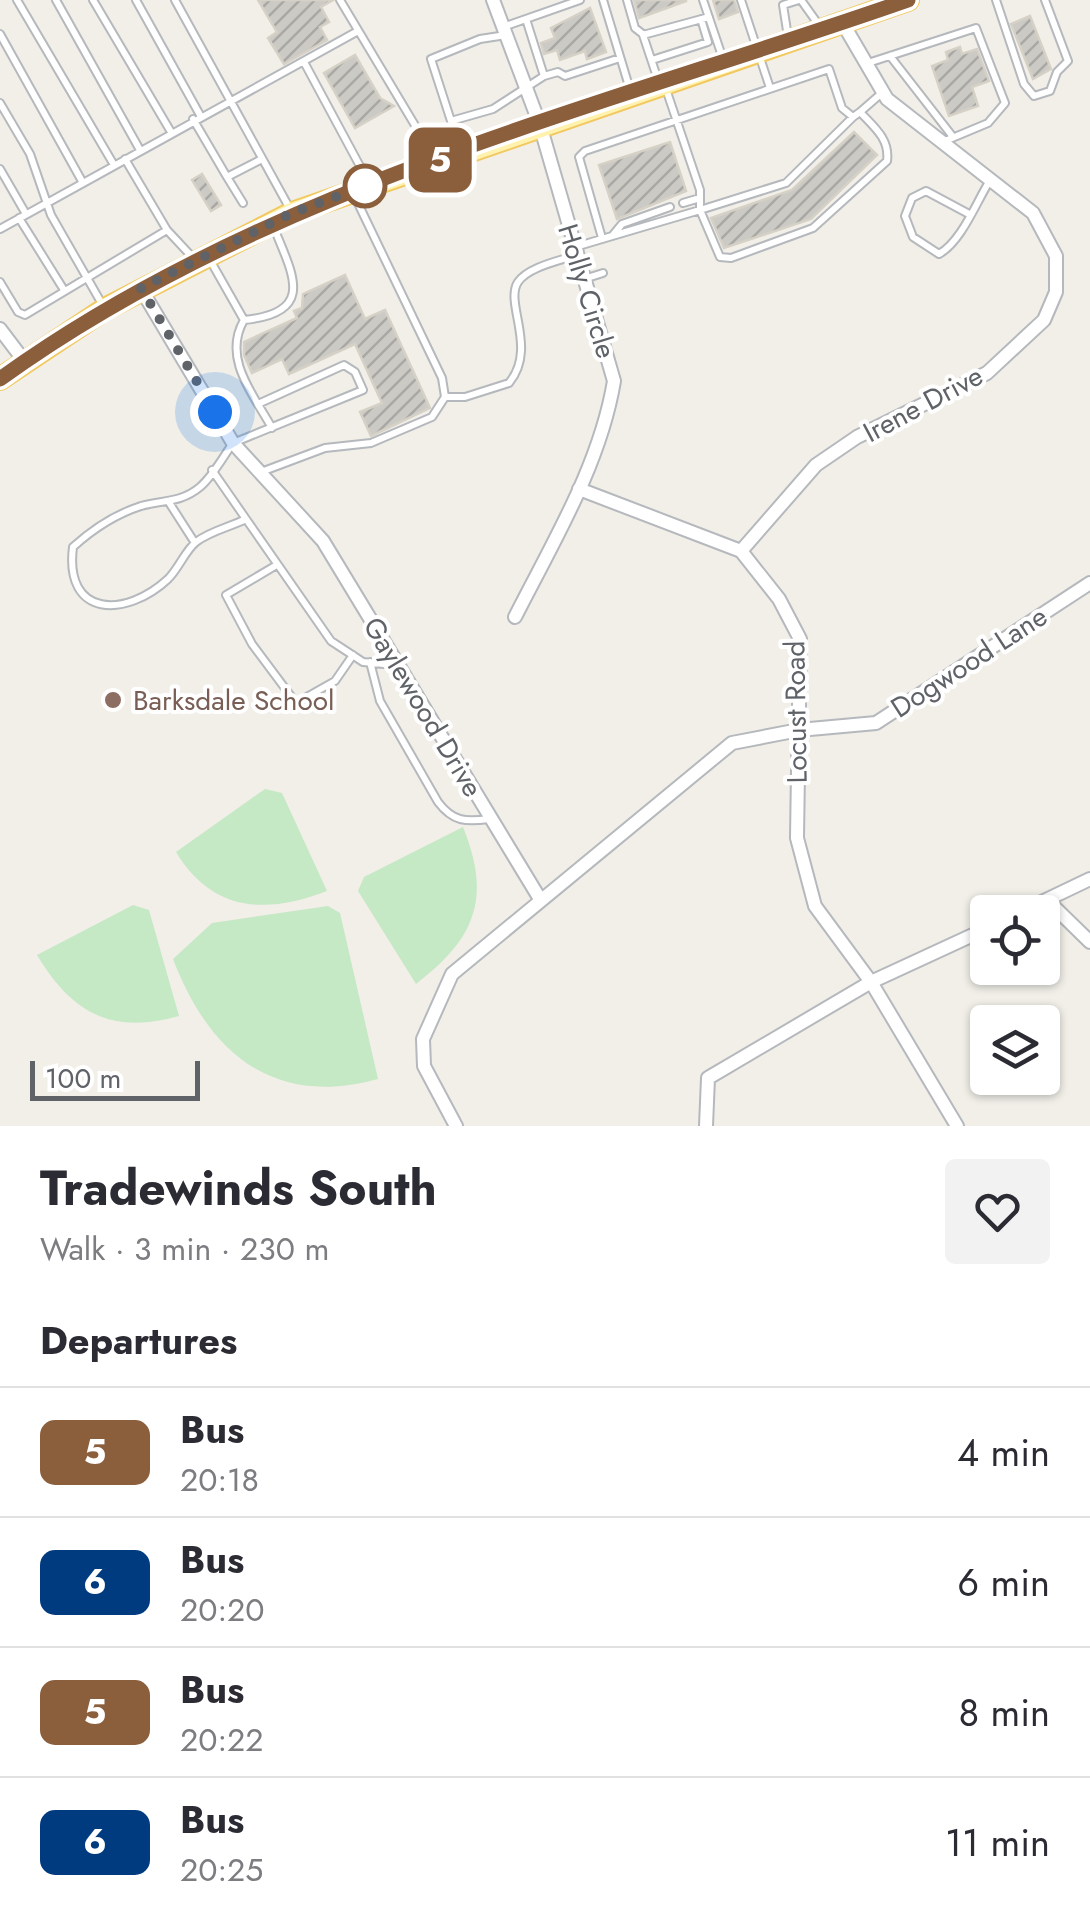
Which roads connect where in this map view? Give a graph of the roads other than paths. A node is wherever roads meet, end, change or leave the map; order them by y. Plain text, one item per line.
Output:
1 (17, 0) edge
2 (56, 0) edge
3 (92, 0) edge
4 (136, 0) edge
5 (174, 0) edge
6 (340, 0) edge
7 (493, 0) edge
8 (580, 0) edge
9 (602, 0) edge
10 (626, 0) edge
11 (704, 0) edge
12 (741, 0) edge
13 (800, 0) edge
14 (908, 0) edge
15 (996, 0) edge
16 (1046, 0) edge
17 (886, 4) edge
18 (705, 18) junction
19 (526, 19) junction
20 (842, 22) junction
21 (358, 30) junction
22 (822, 30) junction
23 (505, 31) junction
24 (0, 34) edge
25 (644, 35) junction
26 (789, 40) junction
27 (758, 51) junction
28 (890, 56) junction
29 (620, 58) junction
30 (652, 60) junction
31 (304, 62) junction
32 (724, 63) junction
33 (866, 64) junction
34 (544, 76) junction
35 (525, 84) junction
36 (662, 84) junction
37 (770, 88) junction
38 (883, 92) junction
39 (631, 94) junction
40 (229, 98) junction
41 (0, 103) edge
42 (856, 114) junction
43 (196, 117) junction
44 (675, 121) junction
45 (540, 126) junction
46 (170, 132) junction
47 (946, 140) junction
48 (140, 150) junction
49 (126, 158) junction
50 (262, 159) junction
51 (428, 164) junction
52 (114, 166) junction
53 (0, 169) edge
54 (227, 177) junction
55 (990, 180) junction
56 (84, 183) junction
57 (360, 187) junction
58 (700, 198) junction
59 (48, 200) junction
60 (683, 202) dead end
61 (242, 203) dead end
62 (670, 207) dead end
63 (700, 210) junction
64 (292, 213) junction
65 (969, 214) junction
66 (23, 216) junction
67 (272, 222) junction
68 (0, 229) edge
69 (167, 230) junction
70 (612, 236) junction
71 (602, 238) junction
72 (575, 251) junction
73 (201, 256) junction
74 (603, 273) dead end
75 (86, 276) junction
76 (583, 279) junction
77 (0, 282) edge
78 (141, 288) junction
79 (64, 290) junction
80 (105, 309) junction
81 (244, 320) junction
82 (0, 329) edge
83 (25, 362) junction
84 (0, 380) edge
85 (445, 397) junction
86 (258, 404) junction
87 (272, 428) junction
88 (233, 443) junction
89 (212, 470) junction
90 (260, 472) junction
91 (579, 489) junction
92 (170, 504) junction
93 (246, 519) junction
94 (194, 543) junction
95 (740, 551) junction
96 (275, 566) junction
97 (1090, 583) edge
98 (515, 618) dead end
99 (353, 656) junction
100 (370, 662) junction
101 (398, 665) junction
102 (799, 730) junction
103 (491, 818) junction
104 (1090, 880) edge
105 (1058, 895) edge
106 (540, 900) junction
107 (1060, 913) edge
108 (970, 936) edge
109 (1090, 942) edge
110 (871, 982) junction
111 (456, 1126) edge
112 (706, 1126) edge
113 (957, 1126) edge

1 - 52 lane
2 - 48 lane
3 - 46 lane
4 - 43 lane
5 - 40 lane
6 - 21 lane
7 - 23 street, Holly Circle
8 - 19 lane
9 - 29 lane
10 - 25 lane
11 - 18 lane
12 - 27 lane
13 - 22 lane
13 - 26 lane
14 - 17 main road
15 - 16 lane
17 - 20 main road
18 - 25 lane
18 - 30 lane
18 - 32 lane
19 - 23 lane
19 - 34 lane
20 - 22 main road
20 - 33 street, Irene Drive
21 - 31 lane
21 - 51 lane
22 - 26 main road
23 - 35 street, Holly Circle
23 - 35 lane
24 - 56 lane
25 - 30 lane
26 - 27 main road
27 - 32 main road
27 - 37 lane
28 - 33 lane
28 - 47 lane
28 - 47 lane
29 - 34 lane
29 - 39 lane
30 - 36 lane
31 - 40 lane
31 - 57 lane
32 - 36 main road
33 - 38 street, Irene Drive
34 - 35 lane
35 - 45 street, Holly Circle
36 - 39 main road
36 - 44 lane
37 - 42 lane
37 - 44 lane
38 - 42 lane
38 - 47 street, Irene Drive
39 - 45 main road
40 - 43 lane
40 - 50 lane
41 - 59 lane
42 - 63 lane
42 - 63 lane
43 - 46 lane
43 - 54 lane
44 - 58 lane
44 - 71 lane
45 - 51 main road
45 - 72 street, Holly Circle
46 - 48 lane
47 - 55 street, Irene Drive
48 - 49 lane
49 - 52 lane
49 - 69 lane
50 - 54 lane
50 - 64 lane
51 - 57 main road
52 - 56 lane
53 - 66 lane
54 - 61 lane
55 - 65 lane
55 - 95 street, Irene Drive
56 - 59 lane
57 - 64 main road
57 - 85 lane
58 - 60 lane
58 - 63 lane
59 - 66 lane
59 - 75 lane
62 - 70 lane
63 - 70 lane
64 - 67 main road
65 - 65 lane
66 - 68 lane
66 - 79 lane
67 - 73 main road
67 - 81 lane
69 - 73 lane
69 - 75 lane
70 - 71 lane
71 - 72 lane
72 - 76 street, Holly Circle
72 - 85 lane
73 - 78 main road
73 - 81 lane
74 - 76 lane
75 - 79 lane
75 - 80 lane
76 - 91 street, Holly Circle
77 - 79 lane
78 - 80 main road
78 - 88 street, Gaylewood Drive
80 - 83 main road
81 - 86 lane
82 - 83 street
83 - 84 main road
85 - 90 lane
86 - 87 lane
86 - 87 lane
87 - 88 lane
88 - 89 lane
88 - 90 street, Gaylewood Drive
89 - 92 lane
89 - 93 lane
90 - 101 street, Gaylewood Drive
91 - 95 street, Locust Road
91 - 98 street, Holly Circle
92 - 94 lane
92 - 94 lane
93 - 94 lane
93 - 96 lane
95 - 102 street, Locust Road
96 - 99 lane
96 - 99 lane
97 - 102 street, Dogwood Lane
99 - 100 lane
100 - 101 lane
100 - 103 lane
101 - 103 street, Gaylewood Drive
102 - 106 street, Dogwood Lane
102 - 110 street, Locust Road
103 - 106 street, Gaylewood Drive
104 - 105 street
106 - 111 street
107 - 109 street
108 - 110 street
110 - 112 street
110 - 113 street, Locust Road

